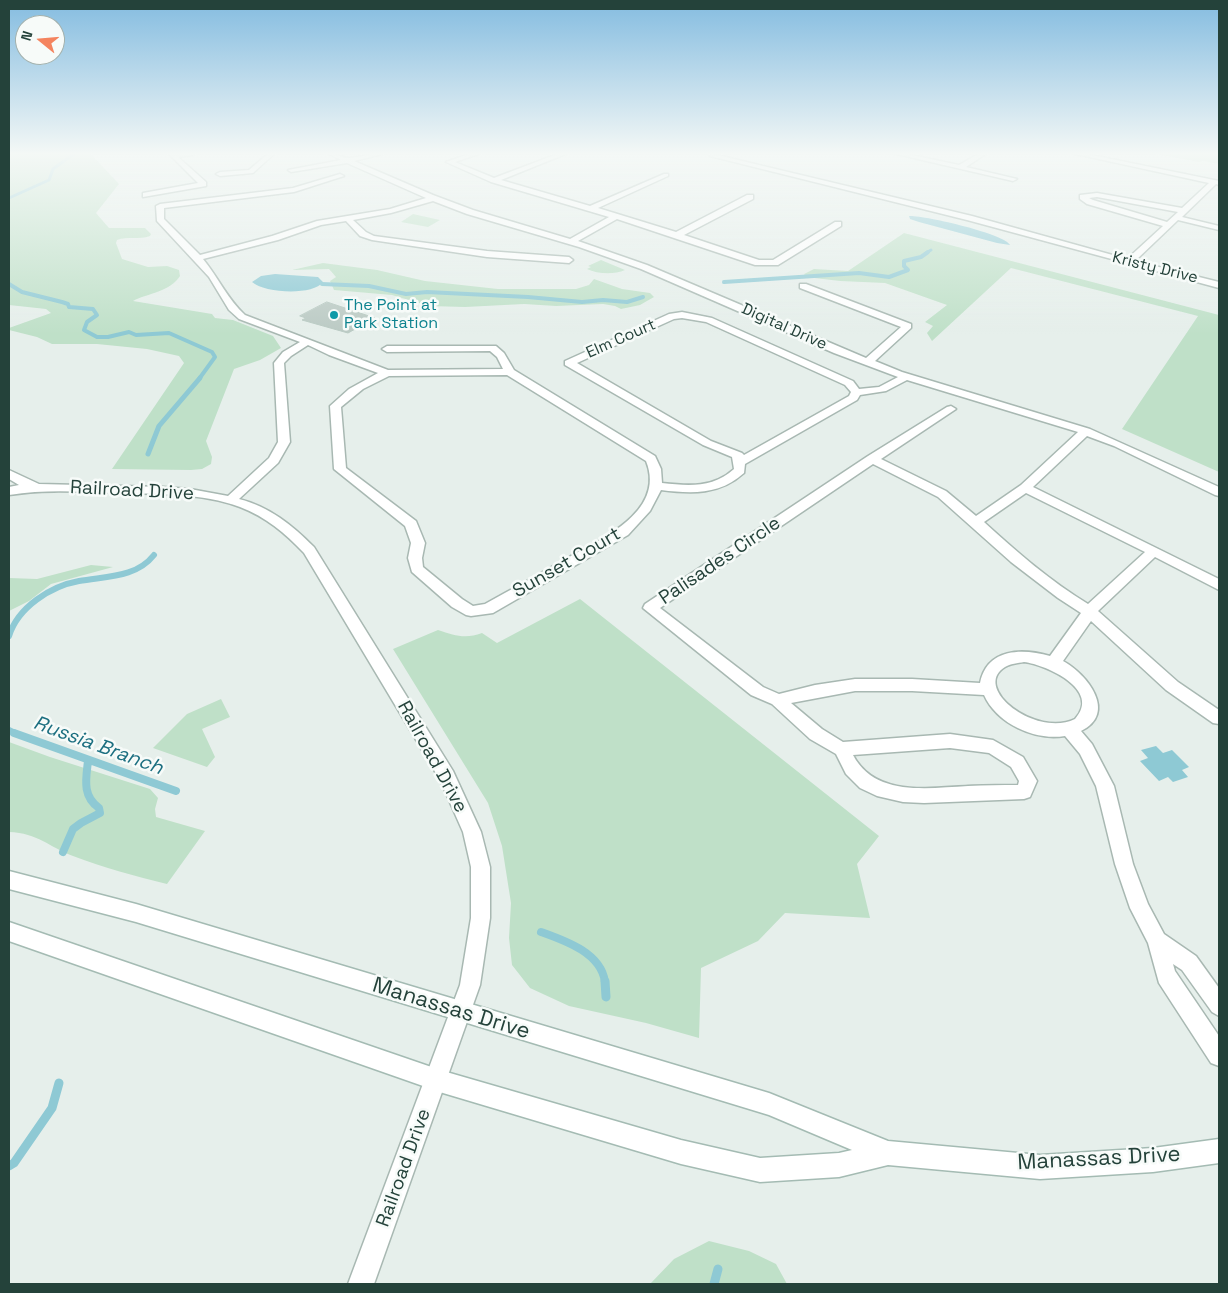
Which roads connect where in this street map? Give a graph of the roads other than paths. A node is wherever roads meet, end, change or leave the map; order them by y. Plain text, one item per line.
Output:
1 (160, 213) edge
2 (373, 213) edge
3 (474, 213) edge
4 (608, 213) edge
5 (719, 213) edge
6 (950, 213) edge
7 (1129, 213) edge
8 (1183, 213) edge
9 (616, 216) junction
10 (347, 218) junction
11 (1178, 218) junction
12 (628, 219) junction
13 (838, 224) dead end
14 (1170, 225) junction
15 (1219, 228) edge
16 (677, 235) junction
17 (570, 242) junction
18 (582, 245) junction
19 (198, 258) junction
20 (569, 260) dead end
21 (1128, 262) junction
22 (1219, 285) edge
23 (802, 286) dead end
24 (308, 340) junction
25 (387, 349) dead end
26 (868, 362) junction
27 (509, 372) junction
28 (387, 373) junction
29 (906, 376) junction
30 (856, 392) junction
31 (951, 409) dead end
32 (1086, 432) junction
33 (872, 459) junction
34 (740, 462) junction
35 (9, 474) edge
36 (38, 486) junction
37 (656, 486) junction
38 (1025, 488) junction
39 (9, 490) edge
40 (1219, 492) edge
41 (232, 500) junction
42 (976, 522) junction
43 (1154, 551) junction
44 (1219, 586) edge
45 (1089, 611) junction
46 (1053, 663) junction
47 (988, 689) junction
48 (778, 700) junction
49 (1219, 718) edge
50 (1070, 730) junction
51 (842, 749) junction
52 (9, 880) edge
53 (9, 931) edge
54 (1157, 941) junction
55 (1219, 1006) edge
56 (461, 1012) junction
57 (1219, 1055) edge
58 (436, 1080) junction
59 (1219, 1151) edge
60 (888, 1154) junction
61 (361, 1284) edge

1 - 19 street, Sunset Court
2 - 10 street
3 - 17 street, Digital Drive
4 - 9 street
5 - 16 street
6 - 21 street, Kristy Drive
7 - 14 street
8 - 11 street
9 - 12 street
9 - 17 street
10 - 19 street
10 - 20 street
11 - 14 street
11 - 15 street
12 - 16 street
12 - 18 street
13 - 16 street
14 - 21 street
17 - 18 street, Digital Drive
18 - 26 street, Digital Drive
19 - 24 street, Sunset Court
21 - 22 street, Kristy Drive
23 - 26 street
24 - 28 street, Sunset Court
24 - 41 street
25 - 27 street
26 - 29 street, Digital Drive
27 - 28 street, Sunset Court
27 - 37 street
28 - 37 street, Sunset Court
29 - 30 street
29 - 32 street, Digital Drive
30 - 34 street
30 - 34 street, Elm Court
31 - 33 street, Palisades Circle
32 - 38 street
32 - 40 street, Digital Drive
33 - 42 street
33 - 48 street, Palisades Circle
34 - 37 street
35 - 36 street, Railroad Drive
36 - 39 street, Railroad Drive
36 - 41 street, Railroad Drive
38 - 42 street
38 - 43 street
41 - 56 street, Railroad Drive
42 - 45 street
43 - 44 street
43 - 45 street
45 - 46 street
45 - 49 street
46 - 47 street
46 - 50 street
47 - 48 street
47 - 50 street
48 - 51 street, Palisades Circle
50 - 54 street
51 - 51 street
52 - 56 street, Manassas Drive
53 - 58 street, Manassas Drive
54 - 55 street
54 - 57 street
56 - 58 street, Railroad Drive
56 - 60 street, Manassas Drive
58 - 60 street, Manassas Drive
58 - 61 street, Railroad Drive
59 - 60 street, Manassas Drive

